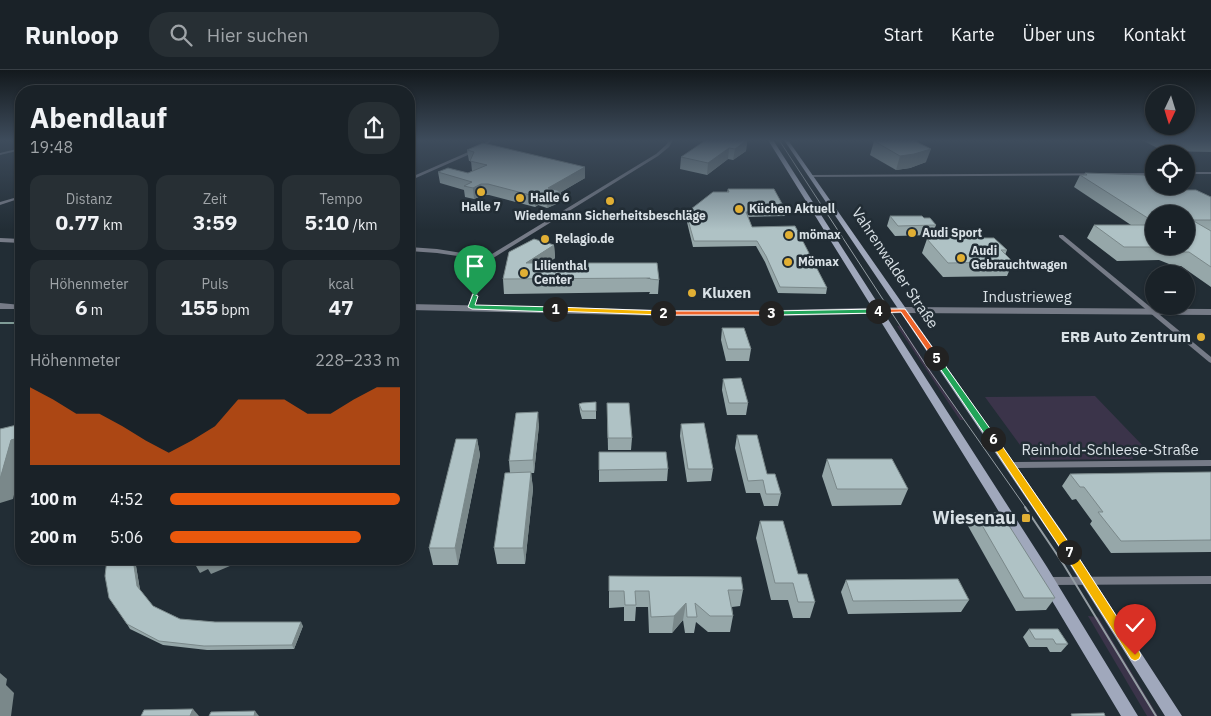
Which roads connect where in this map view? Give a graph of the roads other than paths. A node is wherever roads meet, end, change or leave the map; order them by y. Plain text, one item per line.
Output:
1 (431, 170) edge
2 (632, 170) edge
3 (789, 170) edge
4 (807, 170) edge
5 (1211, 173) edge
6 (1145, 174) edge
7 (1195, 174) edge
8 (811, 176) junction
9 (415, 177) edge
10 (15, 198) edge
11 (0, 204) edge
12 (1061, 236) dead end
13 (0, 240) edge
14 (15, 241) edge
15 (415, 249) edge
16 (488, 259) junction
17 (0, 306) edge
18 (15, 306) edge
19 (415, 307) edge
20 (472, 307) junction
21 (1145, 308) edge
22 (902, 310) junction
23 (878, 311) junction
24 (1145, 312) edge
25 (1195, 312) edge
26 (1211, 312) edge
27 (1154, 315) edge
28 (1211, 361) edge
29 (1211, 463) edge
30 (1010, 465) junction
31 (1211, 580) edge
32 (1048, 581) junction
33 (1087, 581) junction
34 (1130, 716) edge
35 (1174, 716) edge

1 - 9 street
2 - 16 street
3 - 23 main road
4 - 8 main road, Vahrenwalder Straße
5 - 7 street
6 - 8 street
8 - 22 main road, Vahrenwalder Straße
10 - 11 street
12 - 21 street
13 - 14 street
15 - 16 street
16 - 20 street
17 - 18 street
19 - 20 street, Industrieweg
20 - 23 street, Industrieweg
22 - 23 street, Industrieweg
22 - 24 street, Industrieweg
22 - 30 main road, Vahrenwalder Straße
23 - 32 main road
25 - 26 street, Industrieweg
27 - 28 street
29 - 30 street, Reinhold-Schleese-Straße
30 - 33 main road, Vahrenwalder Straße
31 - 33 street
32 - 33 street
32 - 34 main road
33 - 35 main road, Vahrenwalder Straße

